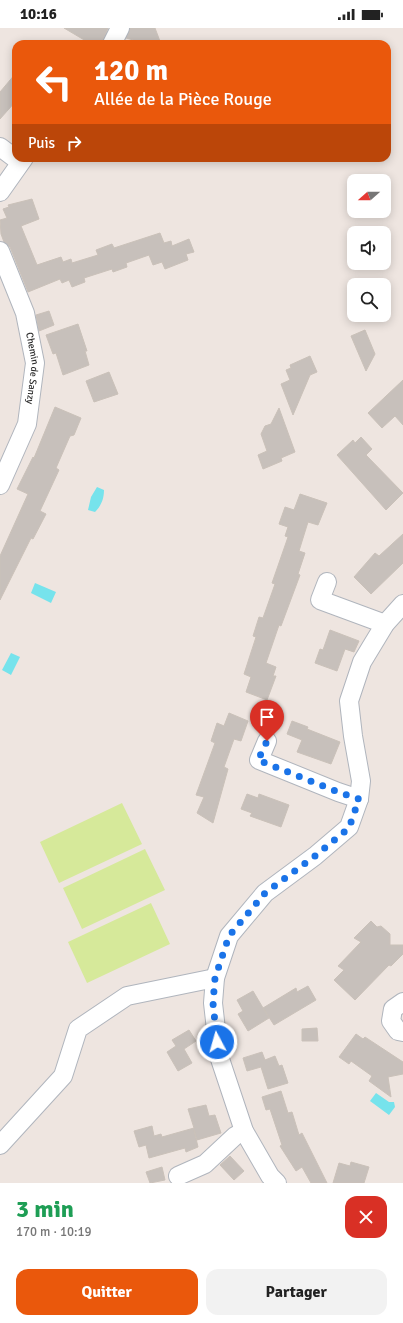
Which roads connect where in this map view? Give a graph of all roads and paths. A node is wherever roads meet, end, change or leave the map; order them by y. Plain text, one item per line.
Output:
1 (120, 28) edge
2 (114, 40) edge
3 (0, 147) edge
4 (12, 154) edge
5 (21, 162) edge
6 (0, 192) edge
7 (0, 251) edge
8 (0, 485) edge
9 (327, 582) dead end
10 (403, 604) edge
11 (385, 624) junction
12 (267, 741) dead end
13 (359, 799) junction
14 (215, 978) junction
15 (403, 1002) edge
16 (403, 1032) edge
17 (244, 1131) junction
18 (0, 1144) edge
19 (178, 1176) dead end
20 (277, 1183) edge

1 - 2 street
3 - 4 street
5 - 6 street
7 - 8 street, Chemin de Sanzy
9 - 11 street
10 - 11 street
11 - 13 street
12 - 13 street
13 - 14 street
14 - 17 street
14 - 18 street
15 - 16 street
17 - 19 street
17 - 20 street

